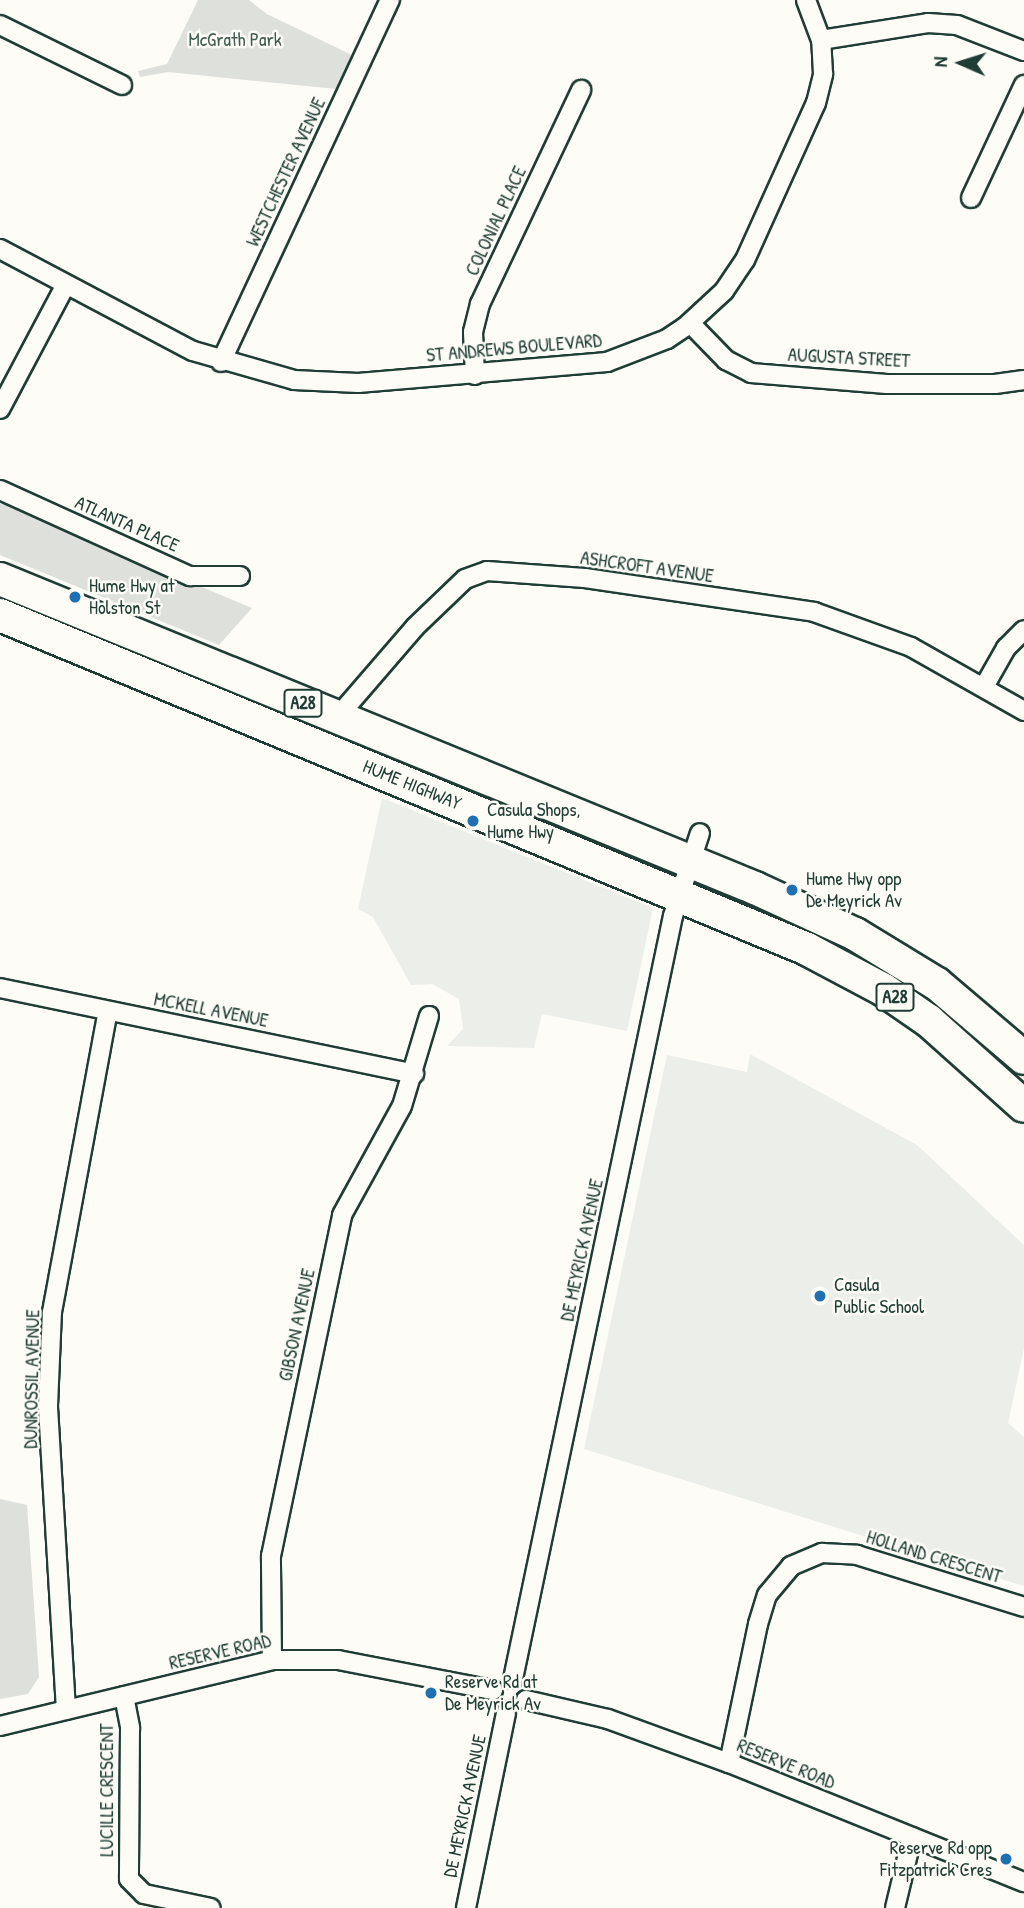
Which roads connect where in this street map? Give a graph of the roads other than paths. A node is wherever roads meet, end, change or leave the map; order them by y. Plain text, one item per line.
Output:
1 (390, 0) edge
2 (806, 0) edge
3 (0, 25) edge
4 (821, 40) junction
5 (1024, 51) edge
6 (122, 85) dead end
7 (1024, 85) edge
8 (581, 90) dead end
9 (971, 198) dead end
10 (0, 249) edge
11 (65, 286) junction
12 (690, 323) junction
13 (221, 362) junction
14 (475, 375) junction
15 (1024, 380) edge
16 (0, 409) edge
17 (0, 489) edge
18 (240, 576) dead end
19 (0, 579) edge
20 (0, 615) edge
21 (1024, 630) edge
22 (985, 685) junction
23 (1024, 711) edge
24 (336, 717) junction
25 (323, 749) junction
26 (694, 847) junction
27 (678, 894) junction
28 (0, 988) edge
29 (108, 1011) junction
30 (429, 1016) dead end
31 (1024, 1058) edge
32 (414, 1074) junction
33 (1024, 1106) edge
34 (1024, 1607) edge
35 (272, 1660) junction
36 (513, 1679) junction
37 (493, 1690) junction
38 (124, 1696) junction
39 (526, 1700) junction
40 (66, 1710) junction
41 (506, 1713) junction
42 (0, 1726) edge
43 (729, 1763) junction
44 (912, 1836) junction
45 (1024, 1882) edge
46 (211, 1908) edge
47 (466, 1908) edge
48 (895, 1908) edge

1 - 13 street, WESTCHESTER AVENUE
2 - 4 street, ST ANDREWS BOULEVARD
3 - 6 street
4 - 5 street
4 - 12 street, ST ANDREWS BOULEVARD
7 - 9 street
8 - 14 street, COLONIAL PLACE
10 - 11 street, ST ANDREWS BOULEVARD
11 - 13 street, ST ANDREWS BOULEVARD
11 - 16 street
12 - 14 street, ST ANDREWS BOULEVARD
12 - 15 street, AUGUSTA STREET
13 - 14 street, ST ANDREWS BOULEVARD
17 - 18 street, ATLANTA PLACE
19 - 24 highway, HUME HIGHWAY / A28
20 - 25 highway, HUME HIGHWAY / A28
21 - 22 street
22 - 23 street, ASHCROFT AVENUE
22 - 24 street, ASHCROFT AVENUE
24 - 25 street, ASHCROFT AVENUE
24 - 26 highway, HUME HIGHWAY / A28
25 - 27 highway, HUME HIGHWAY / A28
26 - 27 street, DE MEYRICK AVENUE
26 - 31 highway, HUME HIGHWAY / A28
27 - 33 highway, HUME HIGHWAY / A28
27 - 36 street, DE MEYRICK AVENUE
28 - 29 street, MCKELL AVENUE
29 - 32 street, MCKELL AVENUE
29 - 40 street, DUNROSSIL AVENUE
30 - 32 street, GIBSON AVENUE
32 - 35 street, GIBSON AVENUE
34 - 43 street, HOLLAND CRESCENT
35 - 37 street, RESERVE ROAD
35 - 38 street, RESERVE ROAD
36 - 37 street
36 - 39 street
37 - 41 street
38 - 40 street, RESERVE ROAD
38 - 46 street, LUCILLE CRESCENT
39 - 41 street
39 - 43 street, RESERVE ROAD
40 - 42 street, RESERVE ROAD
41 - 47 street, DE MEYRICK AVENUE
43 - 44 street, RESERVE ROAD
44 - 45 street, RESERVE ROAD
44 - 48 street

